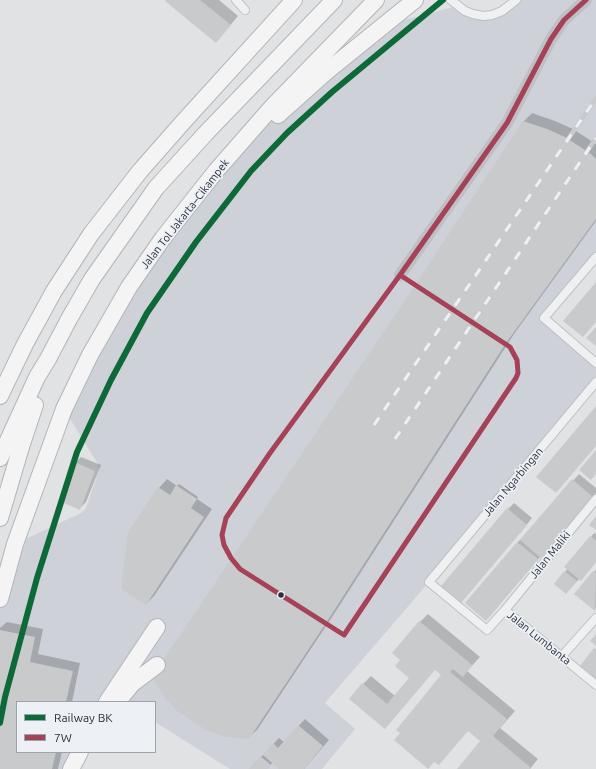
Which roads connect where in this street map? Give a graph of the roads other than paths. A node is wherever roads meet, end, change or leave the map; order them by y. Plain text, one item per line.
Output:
1 (236, 0) edge
2 (294, 0) edge
3 (334, 0) edge
4 (376, 0) edge
5 (415, 0) edge
6 (451, 0) edge
7 (516, 0) edge
8 (579, 2) edge
9 (245, 10) dead end
10 (216, 171) junction
11 (596, 257) edge
12 (400, 275) dead end
13 (48, 359) junction
14 (596, 363) edge
15 (596, 382) edge
16 (0, 396) edge
17 (0, 458) edge
18 (596, 499) edge
19 (0, 518) edge
20 (429, 582) joint
21 (0, 599) edge
22 (505, 610) junction
23 (596, 618) edge
24 (157, 627) dead end
25 (562, 656) junction
26 (157, 665) dead end
27 (596, 685) edge
28 (108, 701) edge
29 (118, 701) edge
30 (79, 753) edge
31 (92, 753) edge
32 (71, 769) edge
33 (84, 769) edge

1 - 9 street
2 - 16 highway
3 - 13 highway
4 - 10 highway, Jalan Tol Jakarta–Cikampek
5 - 10 highway
6 - 7 street
8 - 12 street
10 - 21 highway, Jalan Tol Jakarta–Cikampek
11 - 14 street
13 - 17 highway
13 - 19 highway
15 - 20 street, Jalan Ngarbingan
18 - 22 street, Jalan Maliki
20 - 22 street, Jalan Lumbanta
22 - 25 street, Jalan Lumbanta
23 - 25 street
24 - 28 highway
25 - 27 street, Jalan Lumbanta
26 - 29 highway
30 - 32 highway
31 - 33 highway

